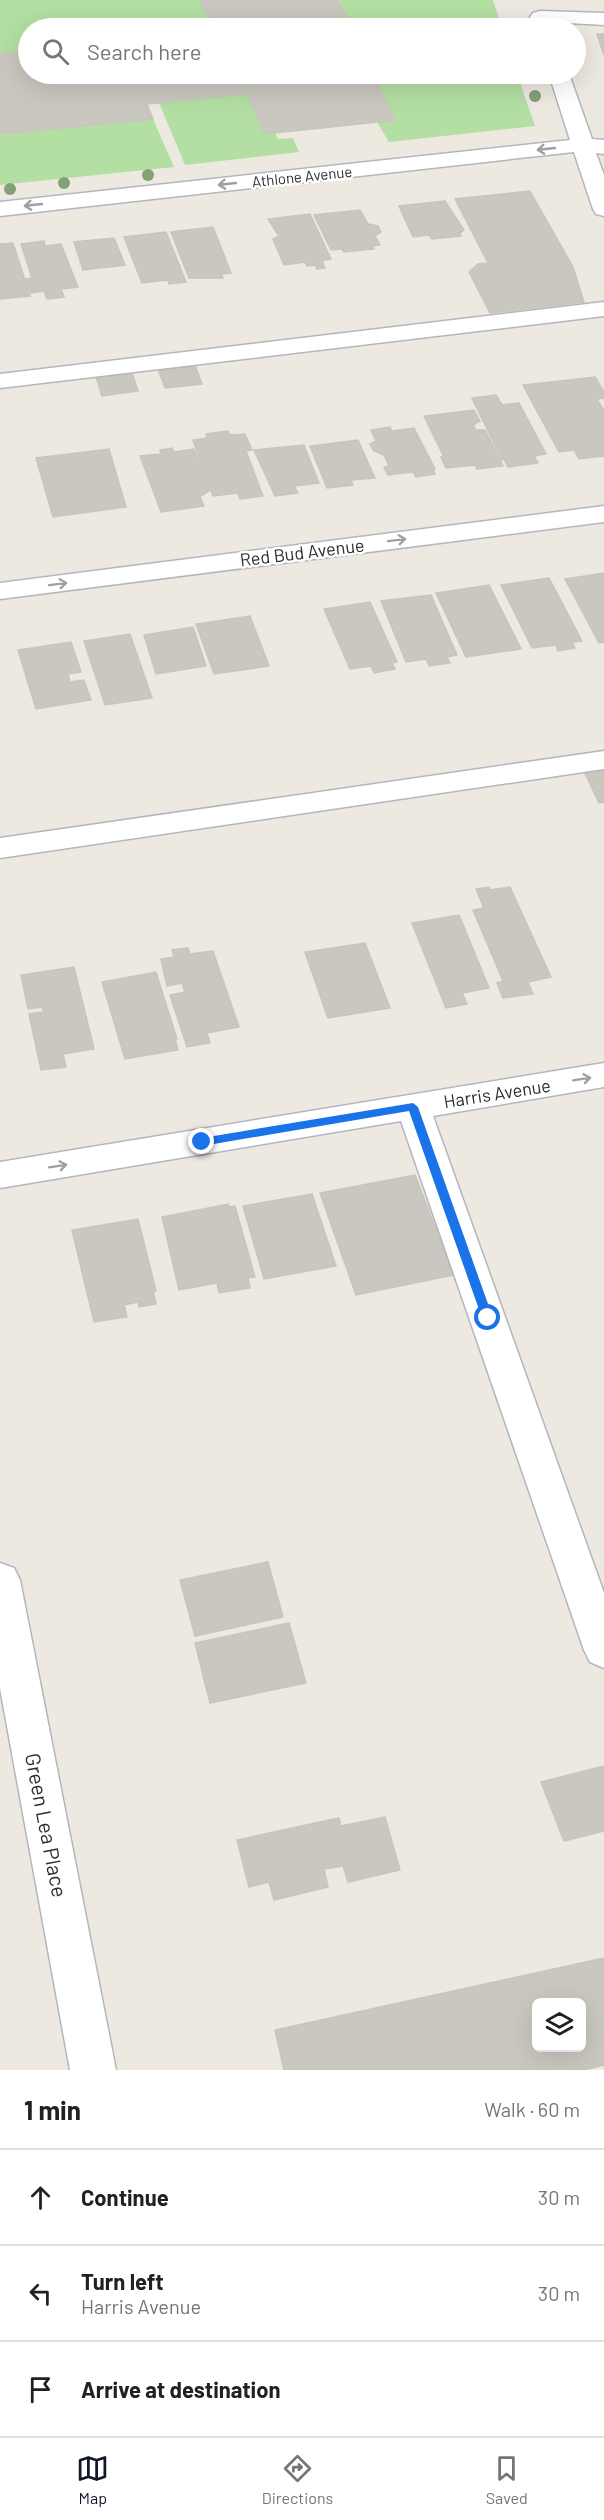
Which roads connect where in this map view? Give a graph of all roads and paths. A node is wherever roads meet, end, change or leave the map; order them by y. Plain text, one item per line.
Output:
1 (540, 15) edge
2 (604, 19) edge
3 (562, 84) edge
4 (582, 145) junction
5 (604, 147) edge
6 (0, 209) edge
7 (604, 209) edge
8 (604, 309) edge
9 (0, 381) edge
10 (604, 514) edge
11 (0, 591) edge
12 (604, 760) edge
13 (0, 848) edge
14 (604, 1075) edge
15 (413, 1107) junction
16 (0, 1175) edge
17 (0, 1580) edge
18 (604, 1650) edge
19 (93, 2070) edge

1 - 2 street
3 - 4 street
4 - 5 street, Athlone Avenue
4 -> 6 street, Athlone Avenue
4 - 7 street
8 - 9 street
11 -> 10 street, Red Bud Avenue
12 - 13 street
15 -> 14 street, Harris Avenue
16 -> 15 street, Harris Avenue
15 - 18 street
17 - 19 street, Green Lea Place

